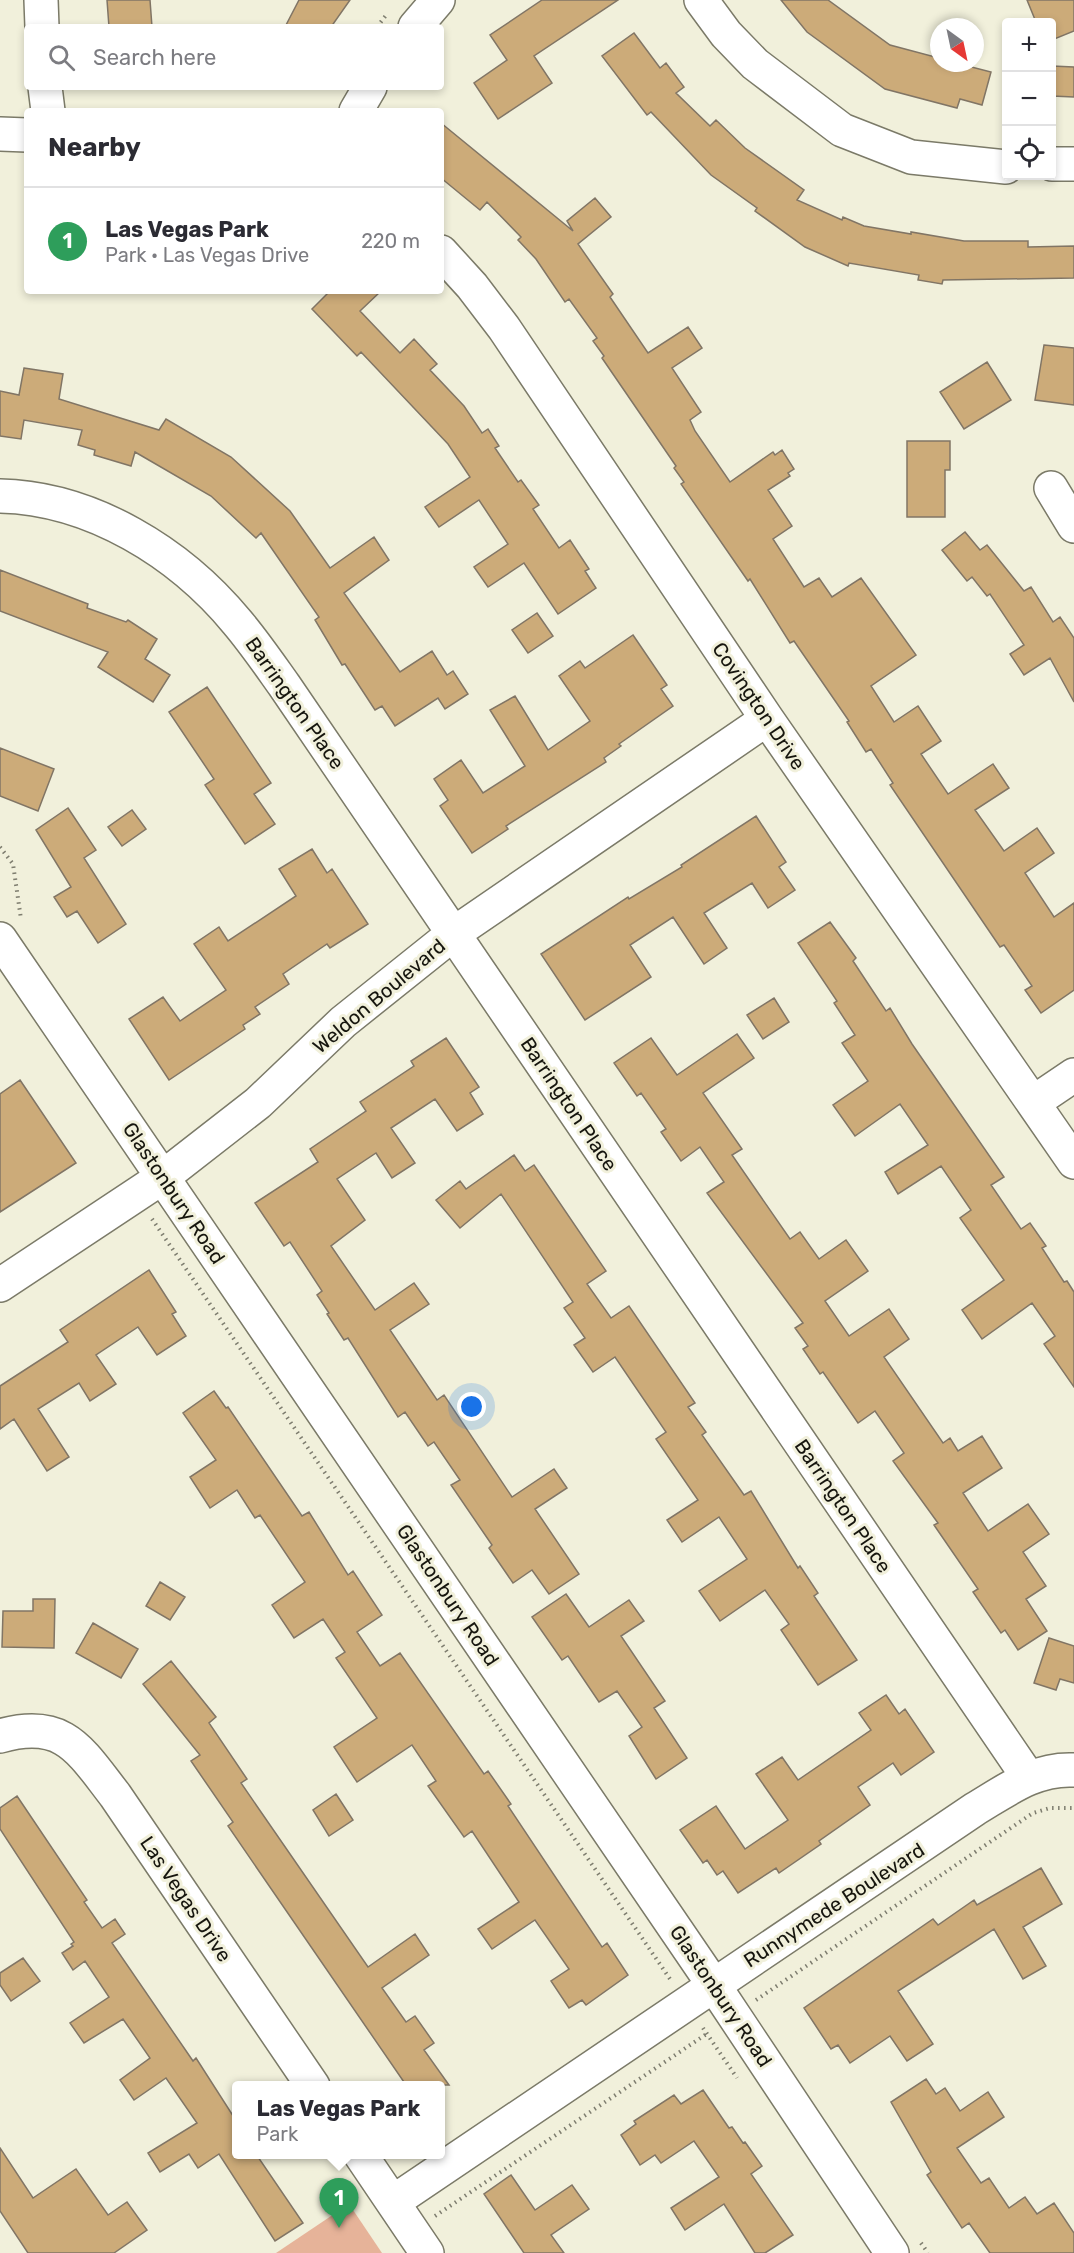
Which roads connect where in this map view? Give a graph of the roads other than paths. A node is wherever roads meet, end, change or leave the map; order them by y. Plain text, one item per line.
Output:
1 (41, 0) edge
2 (438, 0) edge
3 (701, 0) edge
4 (42, 24) edge
5 (418, 24) edge
6 (45, 90) edge
7 (368, 90) edge
8 (48, 108) edge
9 (358, 108) edge
10 (0, 134) edge
11 (24, 135) edge
12 (1056, 164) edge
13 (1074, 164) edge
14 (1002, 167) edge
15 (444, 255) edge
16 (1051, 488) dead end
17 (0, 496) edge
18 (1074, 526) edge
19 (767, 719) junction
20 (453, 934) junction
21 (0, 939) edge
22 (1074, 1075) edge
23 (1034, 1102) junction
24 (1074, 1162) edge
25 (163, 1177) junction
26 (0, 1285) edge
27 (0, 1736) edge
28 (1074, 1770) edge
29 (1028, 1777) junction
30 (713, 1984) junction
31 (310, 2081) edge
32 (363, 2159) edge
33 (393, 2202) junction
34 (427, 2253) edge
35 (892, 2253) edge

1 - 4 street
2 - 5 street
3 - 14 street
6 - 8 street
7 - 9 street
10 - 11 street
12 - 13 street
15 - 19 street, Covington Drive
16 - 18 street
17 - 20 street, Barrington Place
19 - 20 street, Weldon Boulevard
19 - 23 street, Covington Drive
20 - 25 street, Weldon Boulevard
20 - 29 street, Barrington Place
21 - 25 street, Glastonbury Road
22 - 23 street
23 - 24 street, Covington Drive
25 - 26 street, Weldon Boulevard
25 - 30 street, Glastonbury Road
27 - 31 street, Las Vegas Drive
28 - 29 street, Runnymede Boulevard
29 - 30 street, Runnymede Boulevard
30 - 33 street, Runnymede Boulevard
30 - 35 street, Glastonbury Road
32 - 33 street
33 - 34 street

